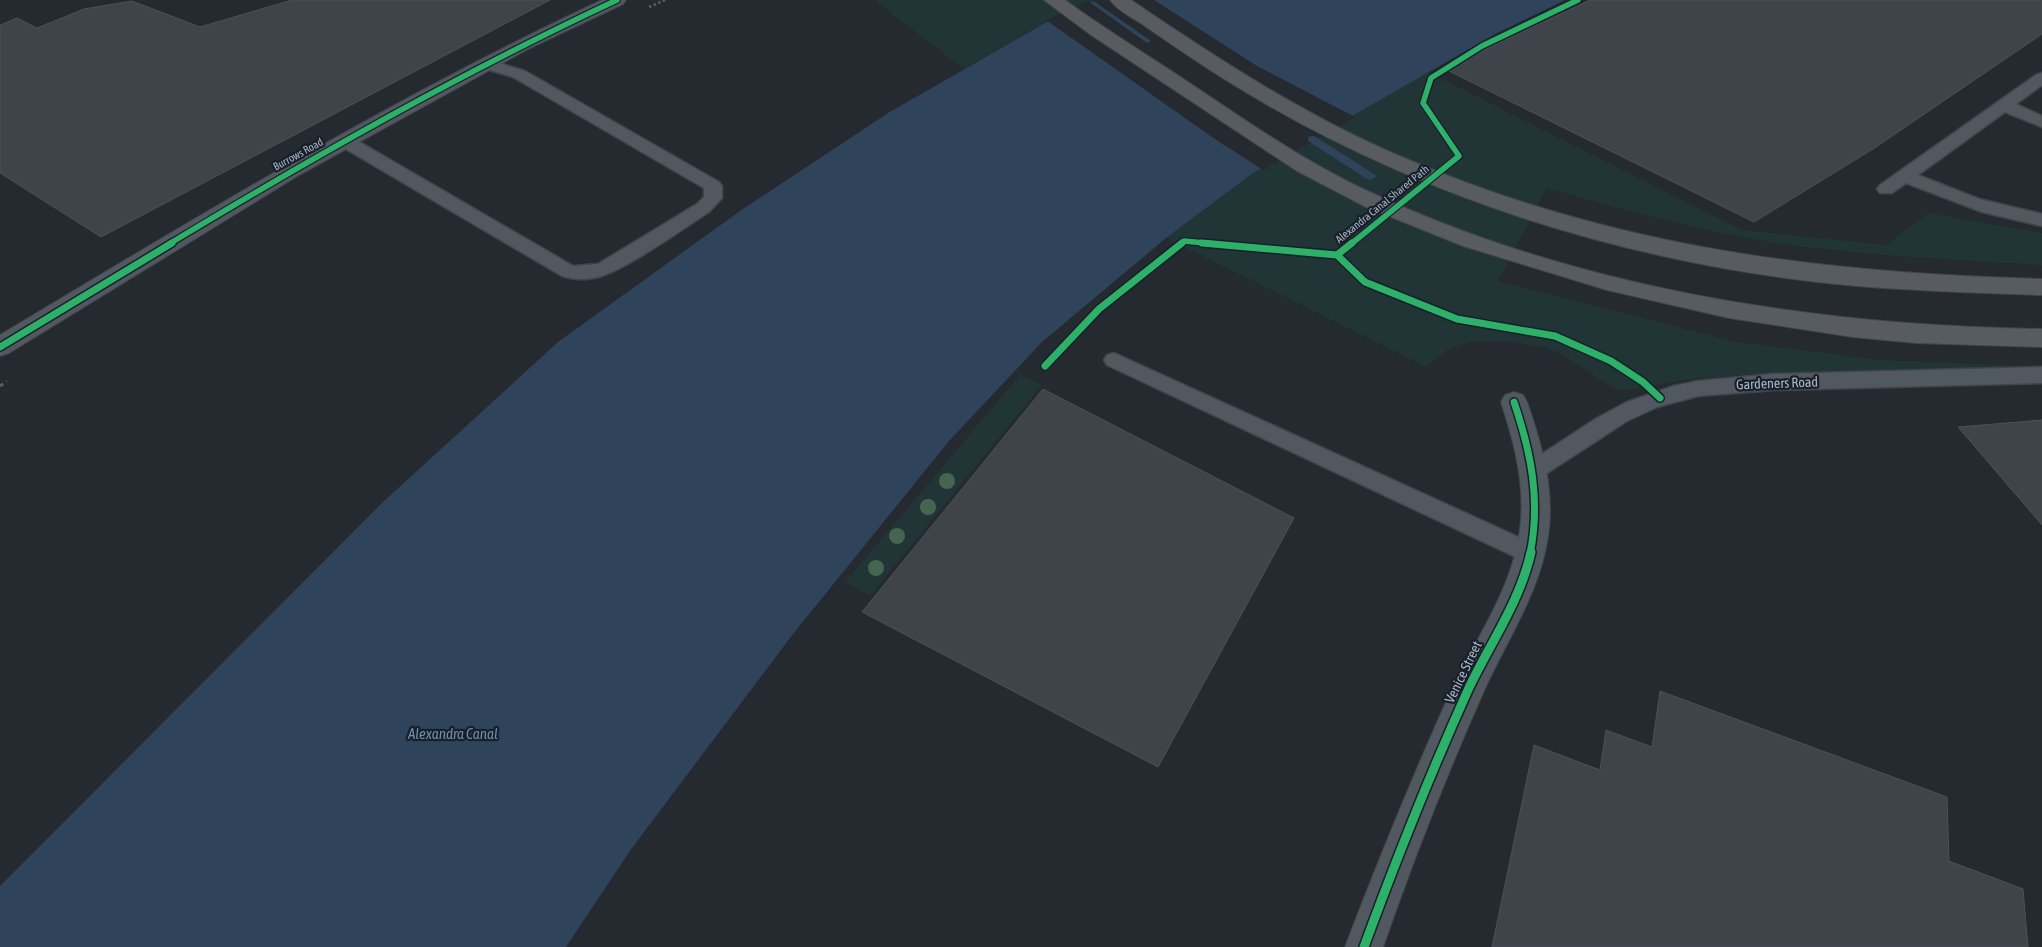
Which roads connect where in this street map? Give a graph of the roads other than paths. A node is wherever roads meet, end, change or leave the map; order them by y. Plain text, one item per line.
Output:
1 (617, 0) edge
2 (1119, 0) edge
3 (1053, 1) edge
4 (486, 64) junction
5 (2042, 78) edge
6 (2004, 105) junction
7 (2042, 122) edge
8 (345, 141) junction
9 (1906, 176) junction
10 (1886, 189) dead end
11 (2042, 220) edge
12 (2042, 287) edge
13 (2042, 338) edge
14 (0, 347) edge
15 (1114, 360) dead end
16 (2042, 375) edge
17 (1514, 402) dead end
18 (1532, 471) junction
19 (1530, 554) junction
20 (1364, 947) edge

1 - 4 street, Burrows Road
2 - 12 highway
3 - 13 highway
4 - 8 street, Burrows Road
4 - 8 lane
5 - 6 lane
6 - 7 lane
6 - 9 lane
8 - 14 street, Burrows Road
9 - 10 lane
9 - 11 lane
15 - 19 lane
16 - 18 lane, Gardeners Road
17 - 18 street, Venice Street
18 - 19 street, Venice Street
19 - 20 street, Venice Street

